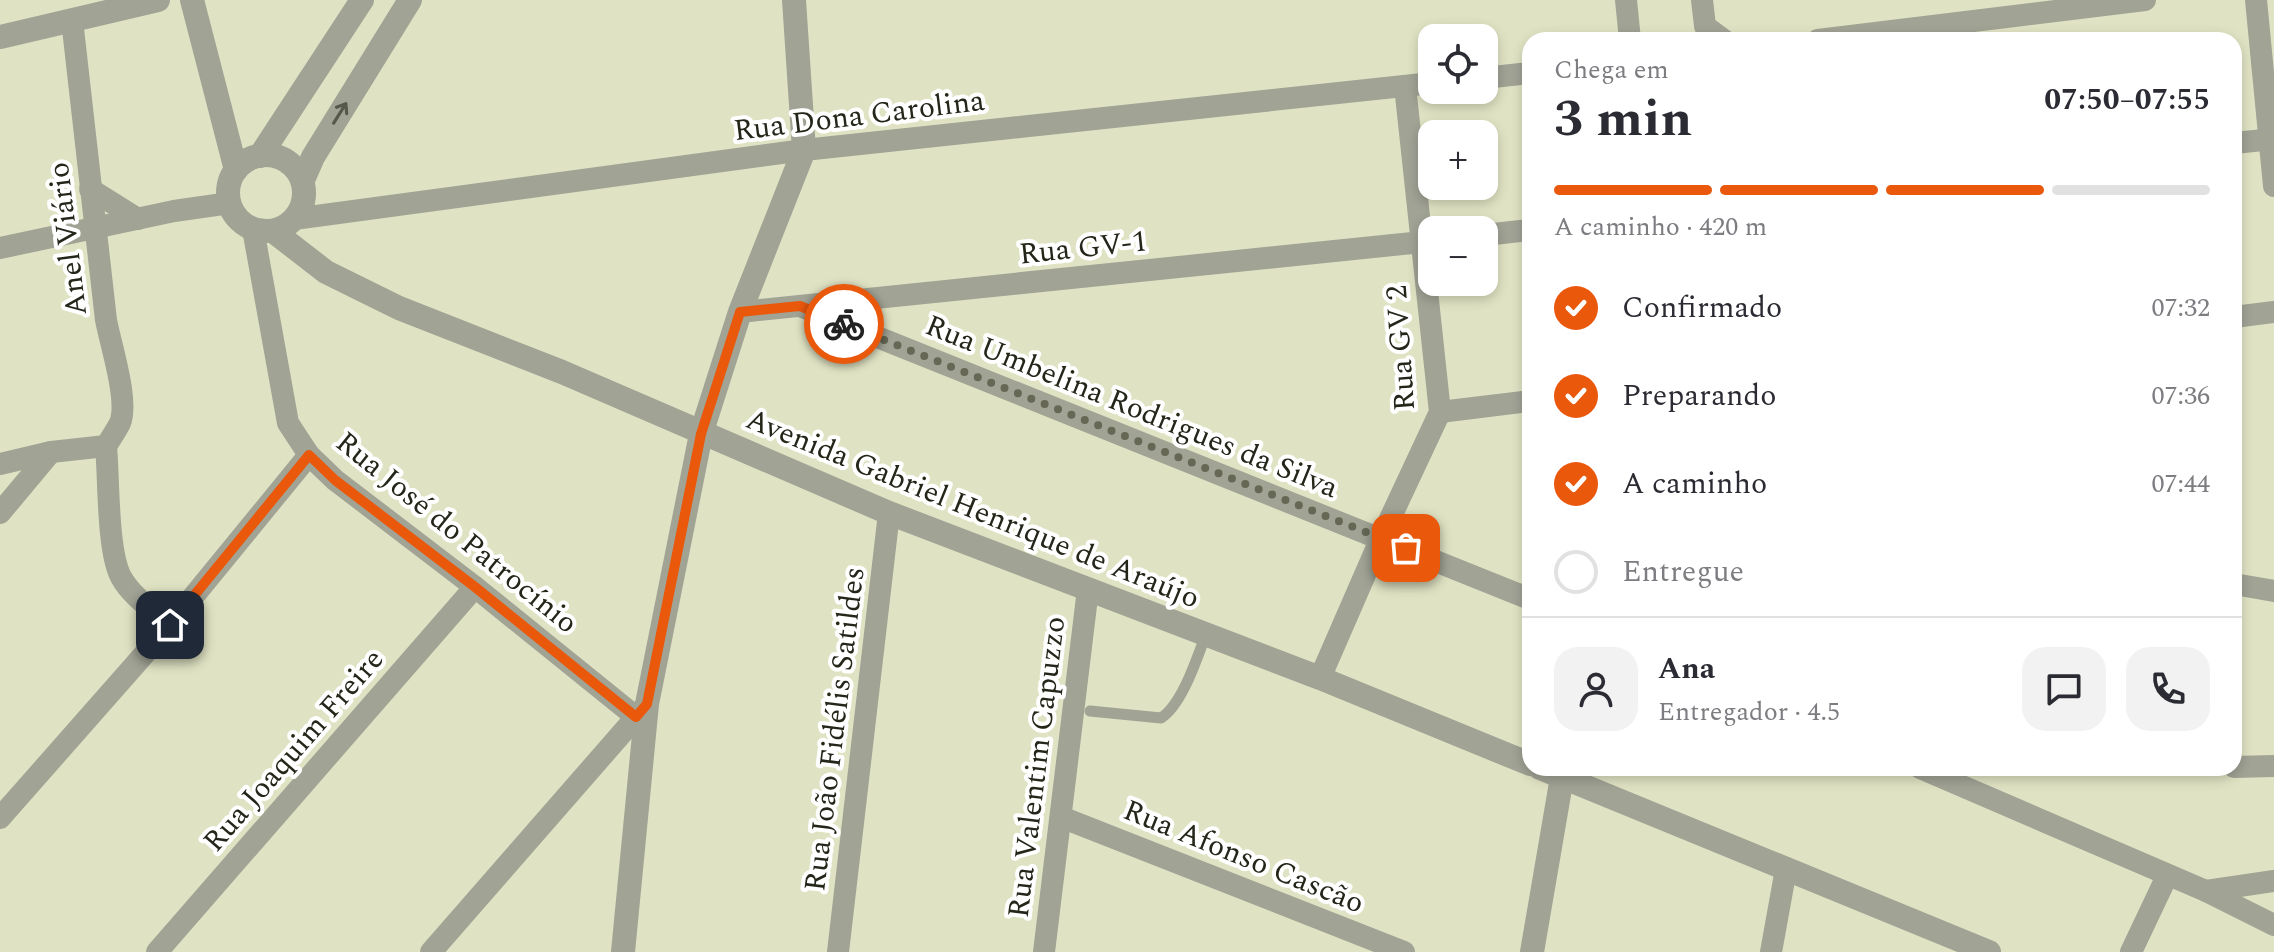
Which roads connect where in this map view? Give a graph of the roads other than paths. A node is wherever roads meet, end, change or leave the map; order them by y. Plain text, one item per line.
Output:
1 (158, 0) edge
2 (192, 0) edge
3 (362, 0) edge
4 (410, 0) edge
5 (794, 0) edge
6 (1626, 0) edge
7 (1702, 0) edge
8 (2145, 0) edge
9 (2256, 0) edge
10 (72, 20) junction
11 (1629, 32) edge
12 (1713, 32) edge
13 (1883, 32) edge
14 (0, 37) edge
15 (1522, 74) edge
16 (1498, 76) edge
17 (1418, 85) edge
18 (1405, 86) junction
19 (2272, 139) edge
20 (2242, 142) edge
21 (804, 150) junction
22 (260, 156) junction
23 (236, 170) junction
24 (303, 180) junction
25 (2274, 186) edge
26 (90, 189) junction
27 (230, 203) junction
28 (1423, 216) edge
29 (138, 219) junction
30 (273, 226) junction
31 (96, 228) junction
32 (1522, 231) edge
33 (1498, 233) edge
34 (1418, 243) edge
35 (0, 248) edge
36 (1431, 296) edge
37 (800, 306) junction
38 (740, 312) junction
39 (2274, 312) edge
40 (2242, 316) edge
41 (1522, 402) edge
42 (1440, 412) junction
43 (701, 434) junction
44 (106, 446) junction
45 (51, 452) junction
46 (309, 455) junction
47 (0, 464) edge
48 (0, 513) edge
49 (889, 513) junction
50 (1381, 538) junction
51 (2242, 585) edge
52 (475, 587) junction
53 (1088, 589) junction
54 (2274, 591) edge
55 (1522, 596) edge
56 (170, 625) junction
57 (1206, 634) junction
58 (1320, 678) junction
59 (642, 710) junction
60 (1090, 711) dead end
61 (1522, 761) edge
62 (2274, 766) edge
63 (2242, 767) edge
64 (1551, 776) edge
65 (1561, 776) edge
66 (1938, 776) edge
67 (1061, 817) junction
68 (0, 818) edge
69 (1786, 869) junction
70 (2167, 876) junction
71 (2274, 881) edge
72 (2206, 891) junction
73 (2274, 925) edge
74 (157, 952) edge
75 (431, 952) edge
76 (623, 952) edge
77 (838, 952) edge
78 (1044, 952) edge
79 (1404, 952) edge
80 (1532, 952) edge
81 (1771, 952) edge
82 (1989, 952) edge
83 (2131, 952) edge

1 - 10 street
2 - 23 street
3 - 22 street
24 -> 4 street
5 - 21 street
6 - 11 street
7 - 12 street
8 - 13 street
9 - 19 street
10 - 14 street
10 - 26 street, Anel Viário
15 - 16 street
17 - 18 street, Rua Dona Carolina
18 - 21 street, Rua Dona Carolina
18 - 28 street, Rua GV 2
19 - 20 street
19 - 25 street
21 - 30 street, Rua Dona Carolina
21 - 38 street
22 - 23 street
22 - 24 street
23 - 27 street
24 - 30 street
26 - 29 street
26 - 31 street, Anel Viário
27 - 29 street
27 - 30 street
29 - 31 street
30 - 43 street, Avenida Gabriel Henrique de Araújo
30 - 46 street, Rua José do Patrocínio
31 - 35 street
31 - 44 street, Anel Viário
32 - 33 street
34 - 37 street, Rua GV-1
36 - 42 street, Rua GV 2
37 - 38 street, Rua GV-1
37 - 50 street, Rua Umbelina Rodrigues da Silva
38 - 43 street
39 - 40 street
41 - 42 street
42 - 50 street, Rua GV 2
43 - 49 street, Avenida Gabriel Henrique de Araújo
43 - 59 street
44 - 45 street
44 - 56 street
45 - 47 street
45 - 48 street
46 - 52 street, Rua José do Patrocínio
46 - 56 street
49 - 53 street, Avenida Gabriel Henrique de Araújo
49 - 77 street, Rua João Fidélis Satildes
50 - 55 street, Rua Umbelina Rodrigues da Silva
50 - 58 street, Rua GV 2
51 - 54 street
52 - 59 street, Rua José do Patrocínio
52 - 74 street, Rua Joaquim Freire
53 - 57 street, Avenida Gabriel Henrique de Araújo
53 - 67 street, Rua Valentim Capuzzo
56 - 68 street
57 - 58 street, Avenida Gabriel Henrique de Araújo
57 - 60 lane
58 - 61 street, Avenida Gabriel Henrique de Araújo
59 - 75 street
59 - 76 street
62 - 63 street
64 - 80 street
65 - 69 street
66 - 70 street
67 - 78 street, Rua Valentim Capuzzo
67 - 79 street, Rua Afonso Cascão
69 - 81 street
69 - 82 street
70 - 72 street
70 - 83 street
71 - 72 street
72 - 73 street

